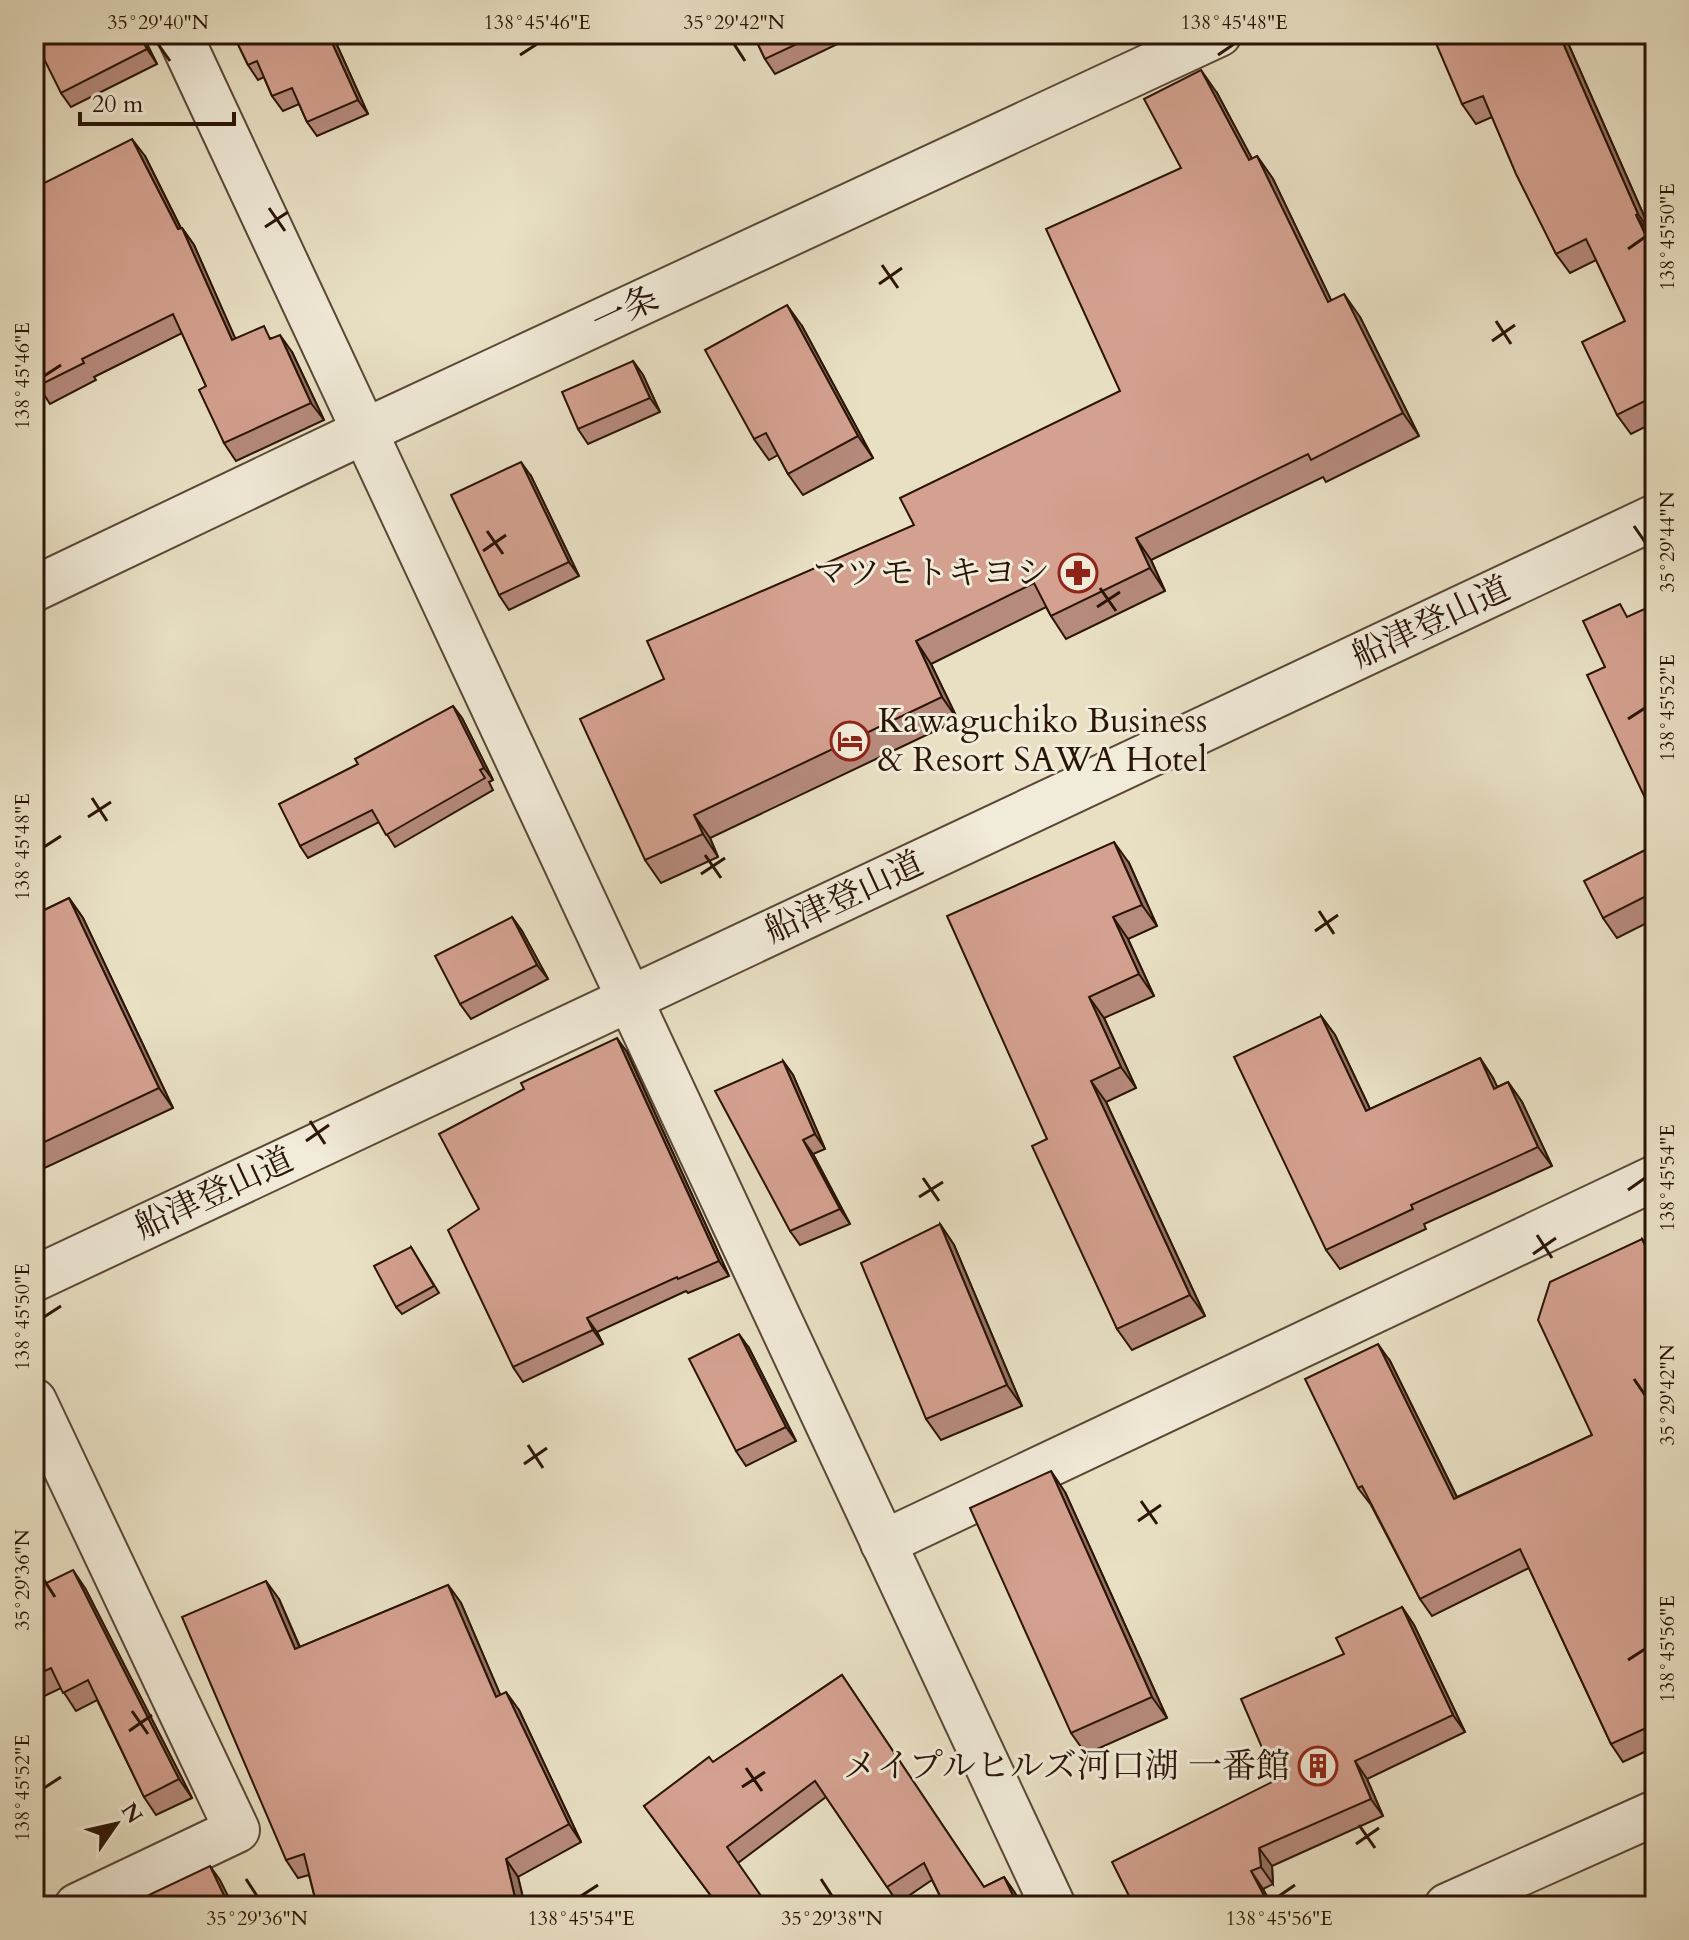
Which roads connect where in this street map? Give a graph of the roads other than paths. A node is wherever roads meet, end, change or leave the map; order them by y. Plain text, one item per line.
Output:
1 (179, 34) edge
2 (1219, 34) edge
3 (365, 431) junction
4 (1655, 517) edge
5 (34, 589) edge
6 (630, 996) junction
7 (1655, 1178) edge
8 (34, 1279) edge
9 (34, 1401) edge
10 (883, 1543) junction
11 (1655, 1813) edge
12 (77, 1906) edge
13 (1053, 1906) edge
14 (1447, 1906) edge

1 - 3 street
2 - 3 street, 一条
3 - 5 street, 一条
3 - 6 street
4 - 6 street, 船津登山道
6 - 8 street, 船津登山道
6 - 10 street
7 - 10 street
9 - 12 street
10 - 13 street
11 - 14 street

